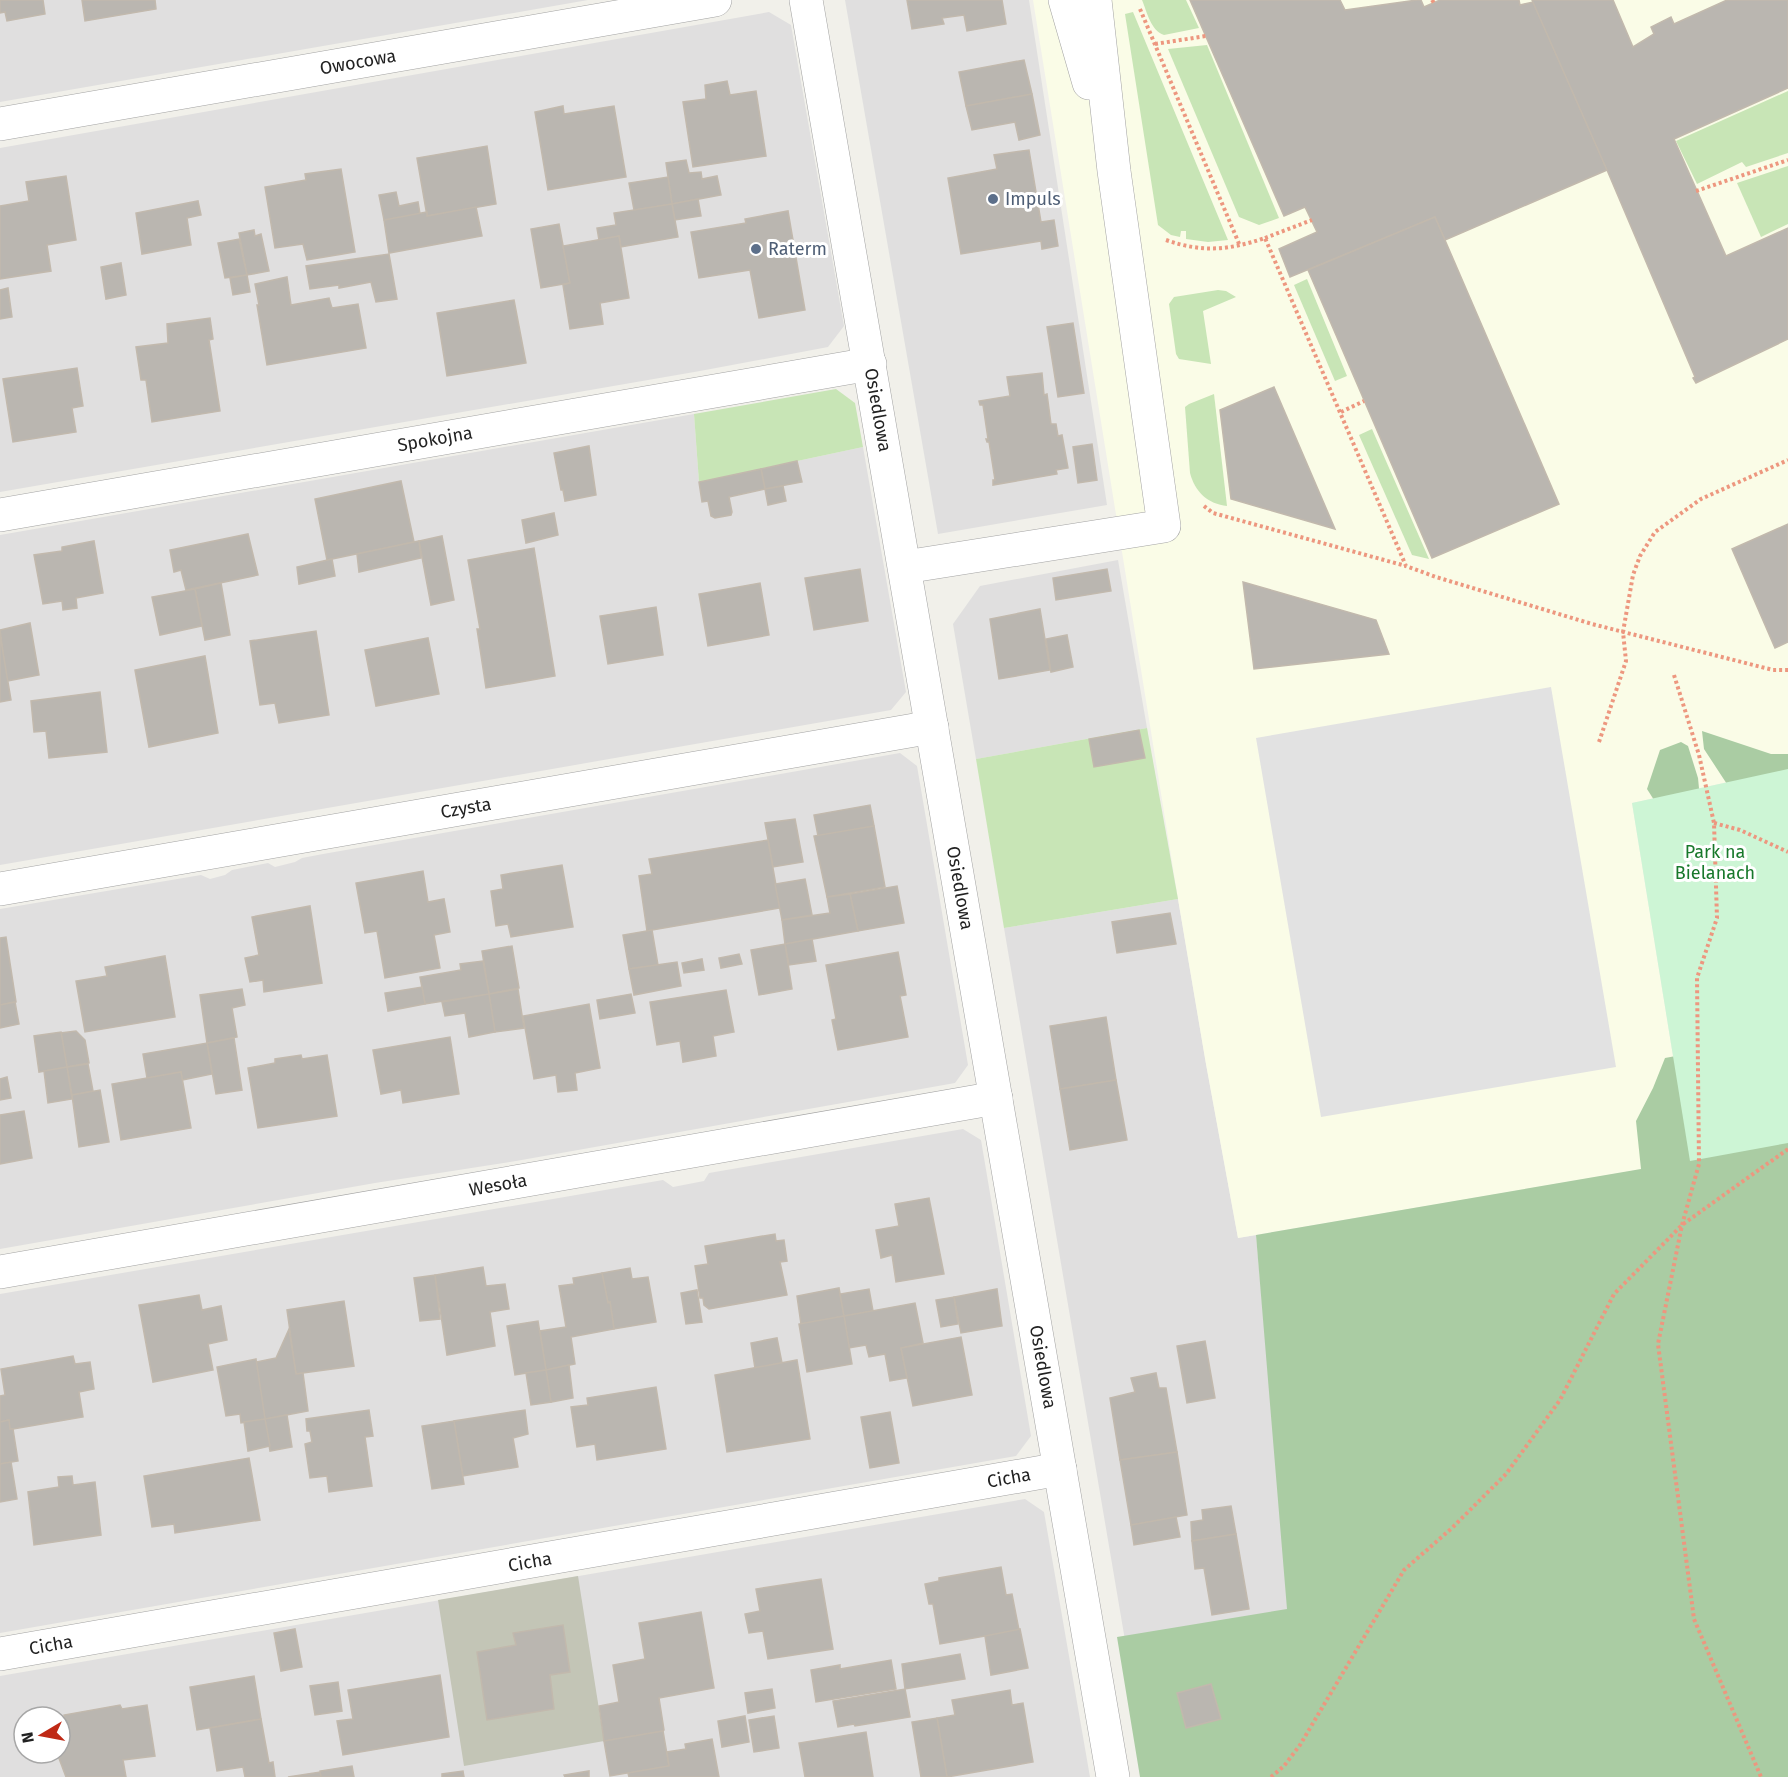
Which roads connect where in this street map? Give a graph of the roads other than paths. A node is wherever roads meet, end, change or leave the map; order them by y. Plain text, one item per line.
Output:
1 (715, 0) edge
2 (806, 0) edge
3 (1065, 0) edge
4 (1095, 0) edge
5 (0, 124) edge
6 (1114, 171) junction
7 (870, 364) junction
8 (0, 515) edge
9 (905, 567) junction
10 (932, 727) junction
11 (0, 889) edge
12 (996, 1098) junction
13 (0, 1272) edge
14 (1060, 1469) junction
15 (0, 1654) edge
16 (1113, 1777) edge

1 - 5 street, Owocowa
2 - 7 street, Osiedlowa
3 - 6 street
4 - 6 street
6 - 9 street
7 - 8 street, Spokojna
7 - 9 street, Osiedlowa
9 - 10 street, Osiedlowa
10 - 11 street, Czysta
10 - 12 street, Osiedlowa
12 - 13 street, Wesoła
12 - 14 street, Osiedlowa
14 - 15 street, Cicha
14 - 16 street, Osiedlowa

